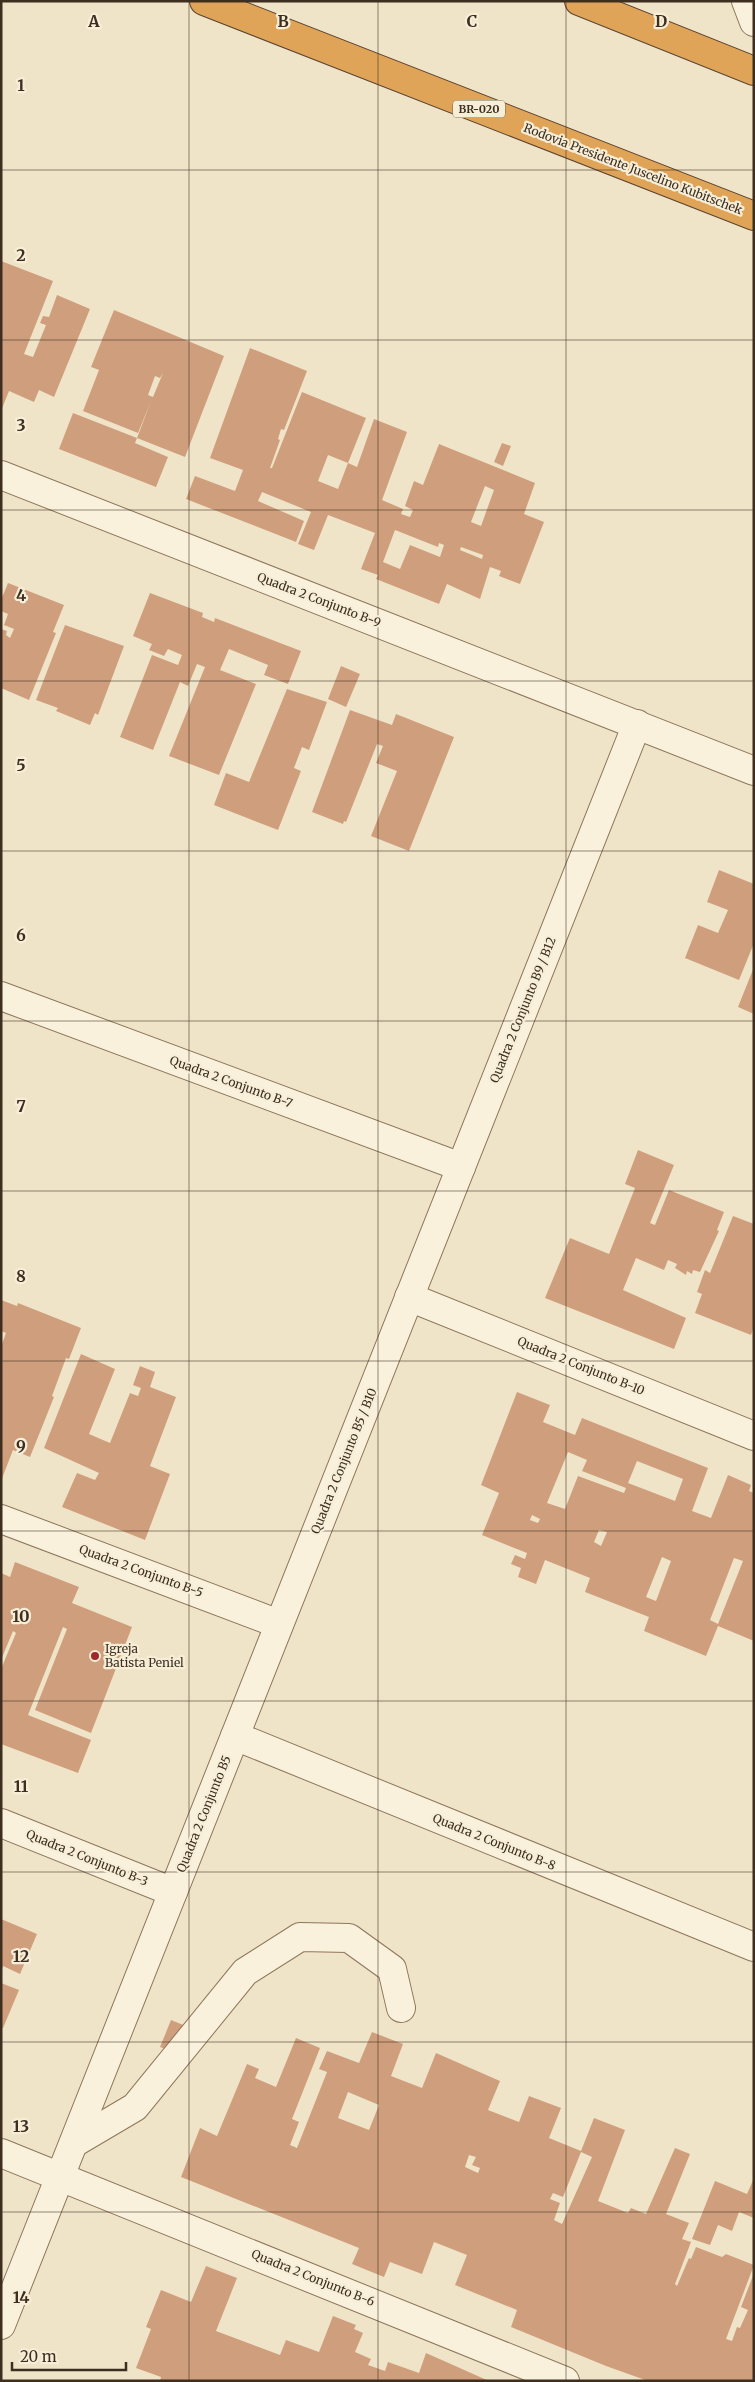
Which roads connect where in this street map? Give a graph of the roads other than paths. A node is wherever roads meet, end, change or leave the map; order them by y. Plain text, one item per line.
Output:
1 (204, 1) edge
2 (579, 1) edge
3 (746, 1) edge
4 (754, 22) edge
5 (754, 71) edge
6 (754, 216) edge
7 (1, 476) edge
8 (637, 724) junction
9 (754, 771) edge
10 (1, 996) edge
11 (461, 1167) junction
12 (409, 1297) junction
13 (754, 1436) edge
14 (1, 1519) edge
15 (279, 1624) junction
16 (235, 1736) junction
17 (1, 1823) edge
18 (173, 1892) junction
19 (754, 1947) edge
20 (401, 2008) dead end
21 (74, 2143) junction
22 (1, 2153) edge
23 (60, 2176) junction
24 (1, 2325) edge
25 (565, 2381) edge

1 - 6 highway, Rodovia Presidente Juscelino Kubitschek / BR-020
2 - 5 highway
3 - 4 street
7 - 8 street, Quadra 2 Conjunto B-9
8 - 9 street, Quadra 2 Conjunto B-9
8 - 11 street, Quadra 2 Conjunto B9 / B12
10 - 11 street, Quadra 2 Conjunto B-7
11 - 12 street, Quadra 2 Conjunto B9 / B12
12 - 13 street, Quadra 2 Conjunto B-10
12 - 15 street, Quadra 2 Conjunto B5 / B10
14 - 15 street, Quadra 2 Conjunto B-5
15 - 16 street, Quadra 2 Conjunto B5 / B10
16 - 18 street, Quadra 2 Conjunto B5
16 - 19 street, Quadra 2 Conjunto B-8
17 - 18 street, Quadra 2 Conjunto B-3
18 - 21 street, Quadra 2 Conjunto B5
20 - 21 street
21 - 23 street, Quadra 2 Conjunto B5
22 - 23 street
23 - 24 street, Quadra 2 Conjunto B5
23 - 25 street, Quadra 2 Conjunto B-6

